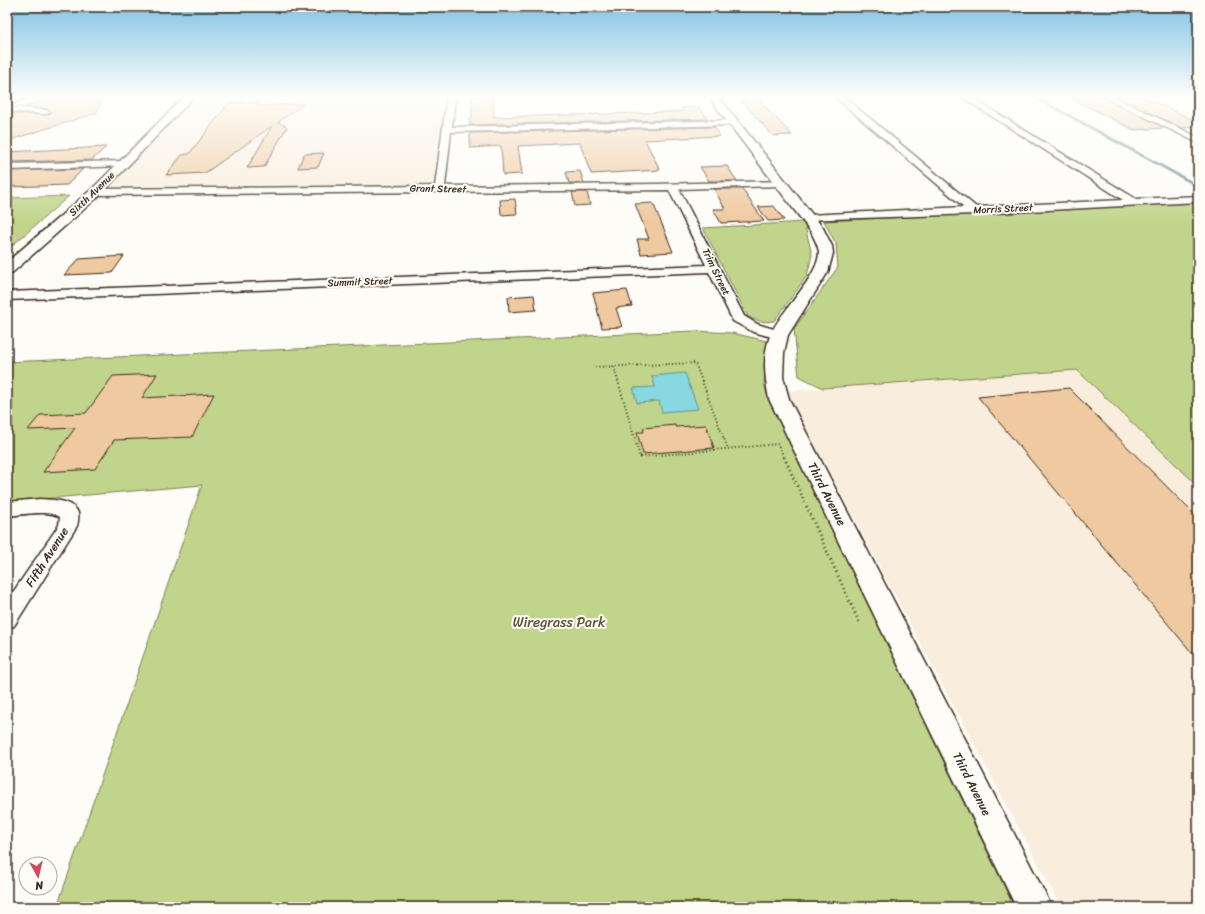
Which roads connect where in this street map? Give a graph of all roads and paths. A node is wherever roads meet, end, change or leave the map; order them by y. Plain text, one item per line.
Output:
1 (148, 139) edge
2 (446, 139) edge
3 (746, 139) edge
4 (889, 139) edge
5 (1032, 139) edge
6 (123, 164) junction
7 (7, 168) edge
8 (780, 183) junction
9 (673, 187) junction
10 (440, 189) junction
11 (96, 192) junction
12 (1198, 199) edge
13 (1134, 202) junction
14 (975, 211) junction
15 (808, 218) junction
16 (714, 268) junction
17 (7, 270) edge
18 (7, 296) edge
19 (779, 335) junction
20 (614, 366) junction
21 (595, 367) dead end
22 (728, 449) junction
23 (7, 509) edge
24 (7, 619) edge
25 (859, 622) dead end
26 (1034, 907) edge

1 - 6 street, Sixth Avenue
2 - 10 street
3 - 8 street, Third Avenue
4 - 14 street
5 - 13 street
6 - 7 street
6 - 11 street, Sixth Avenue
8 - 9 street, Grant Street
8 - 15 street, Third Avenue
9 - 10 street, Grant Street
9 - 16 street, Trim Street
10 - 11 street, Grant Street
11 - 17 street, Sixth Avenue
12 - 13 street, Morris Street
13 - 14 street, Morris Street
14 - 15 street, Morris Street
15 - 19 street, Third Avenue
16 - 18 street, Summit Street
16 - 19 street, Trim Street
19 - 26 street, Third Avenue
20 - 21 path
20 - 22 path
20 - 22 path
22 - 25 path
23 - 24 street, Fifth Avenue

